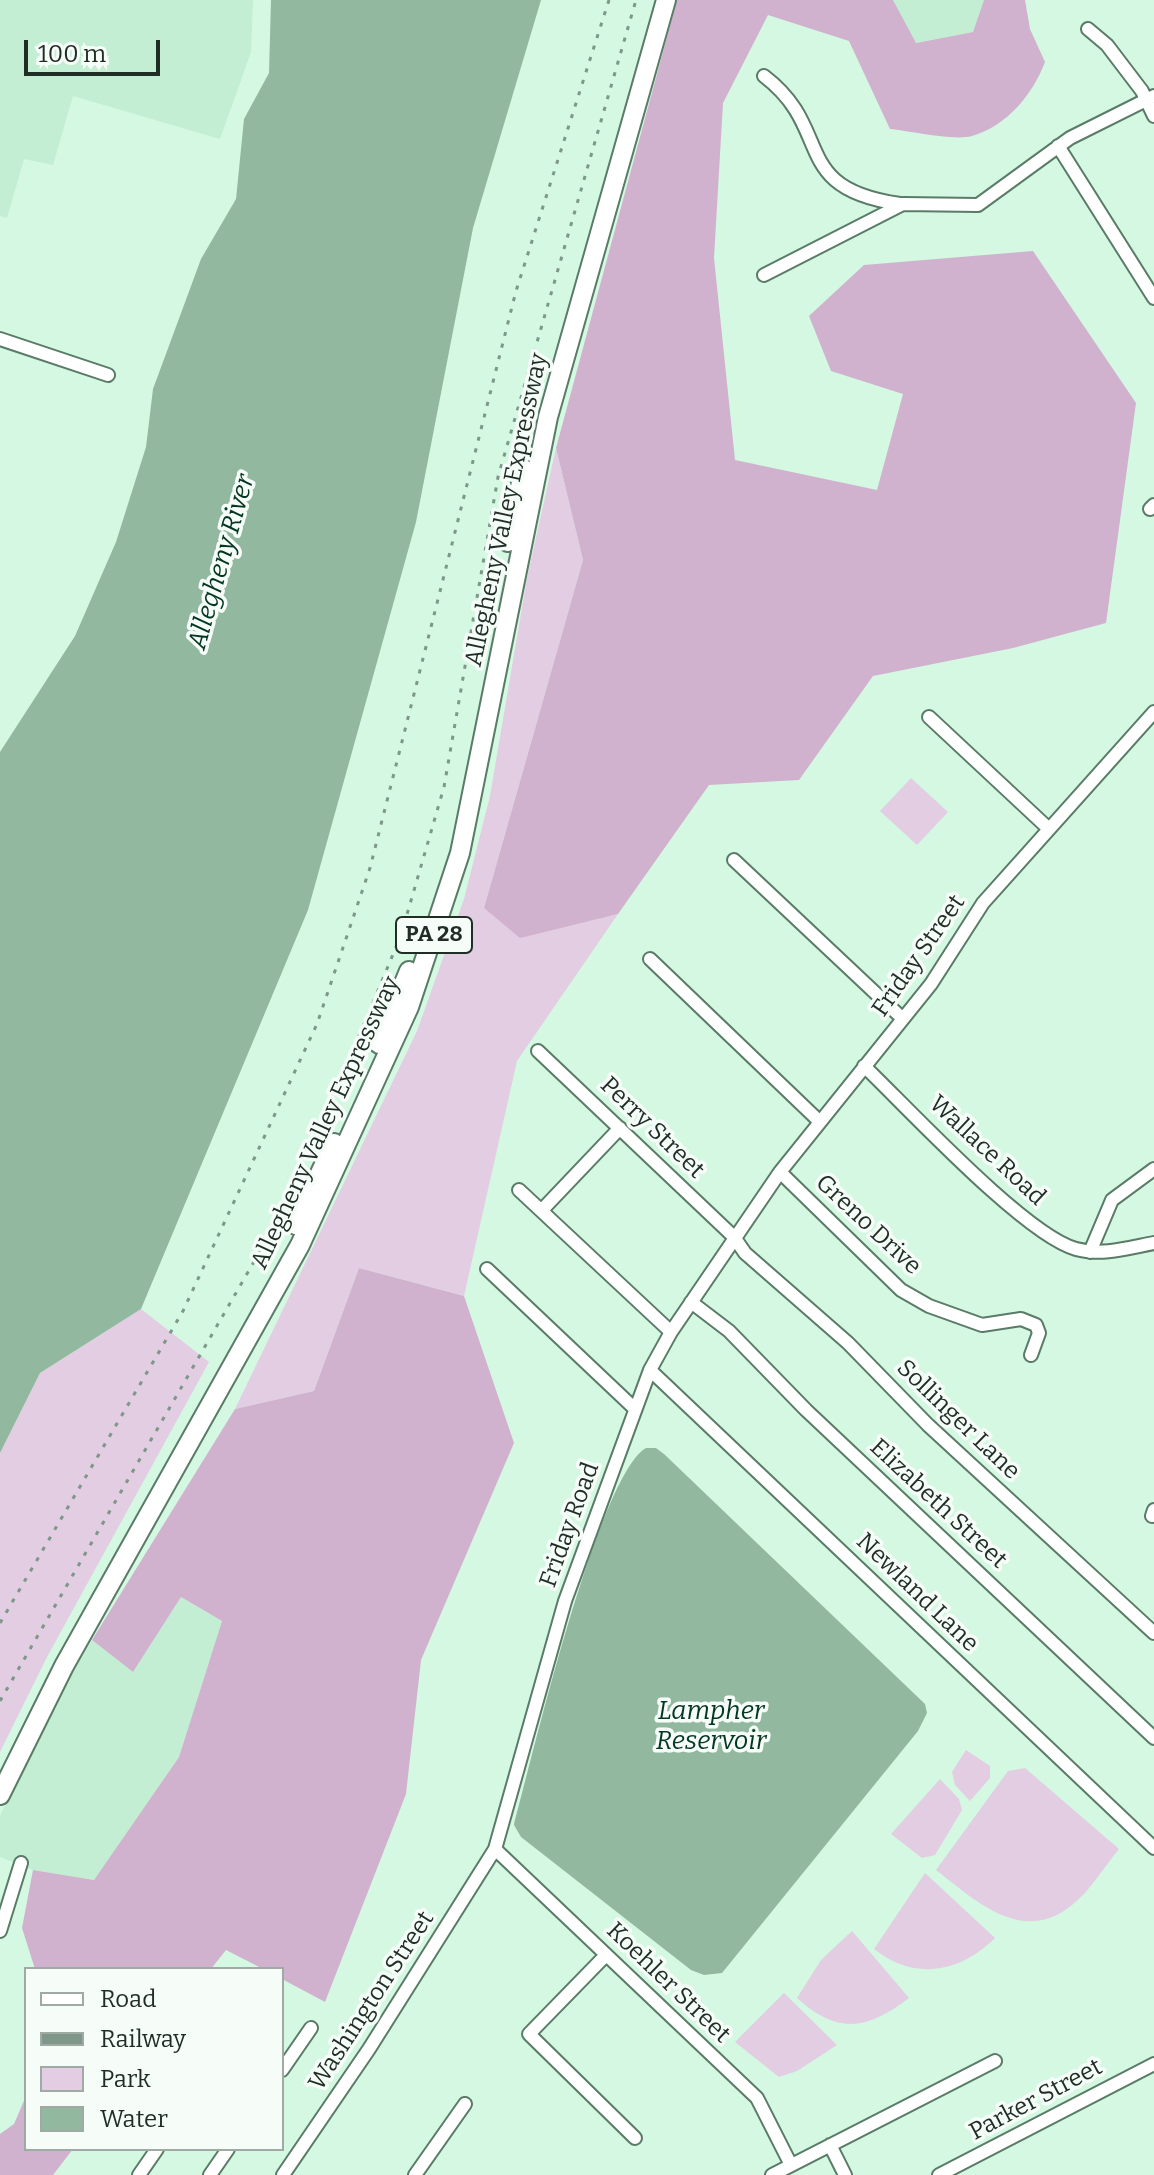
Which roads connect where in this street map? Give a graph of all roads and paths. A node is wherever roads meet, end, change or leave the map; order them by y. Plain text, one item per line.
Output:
1 (654, 0) edge
2 (666, 0) edge
3 (1088, 29) dead end
4 (764, 76) dead end
5 (1150, 99) edge
6 (1154, 116) edge
7 (1058, 146) junction
8 (903, 204) junction
9 (764, 275) dead end
10 (1154, 298) edge
11 (0, 339) edge
12 (108, 375) dead end
13 (1154, 712) edge
14 (929, 717) dead end
15 (1049, 829) junction
16 (734, 860) dead end
17 (650, 959) dead end
18 (903, 1019) junction
19 (538, 1051) dead end
20 (864, 1066) junction
21 (819, 1121) junction
22 (620, 1128) junction
23 (1154, 1169) edge
24 (780, 1172) junction
25 (519, 1190) dead end
26 (542, 1210) junction
27 (734, 1237) junction
28 (1154, 1243) edge
29 (1090, 1252) junction
30 (487, 1269) dead end
31 (691, 1302) junction
32 (671, 1332) junction
33 (1031, 1355) dead end
34 (650, 1370) junction
35 (635, 1409) junction
36 (1154, 1633) edge
37 (1154, 1738) edge
38 (0, 1770) edge
39 (0, 1795) edge
40 (1153, 1845) edge
41 (495, 1849) junction
42 (21, 1863) dead end
43 (0, 1931) edge
44 (606, 1955) junction
45 (311, 2028) dead end
46 (995, 2061) dead end
47 (1154, 2064) edge
48 (284, 2067) edge
49 (465, 2104) dead end
50 (635, 2138) dead end
51 (830, 2145) junction
52 (156, 2151) edge
53 (227, 2151) edge
54 (791, 2165) junction
55 (139, 2175) edge
56 (210, 2175) edge
57 (283, 2175) edge
58 (415, 2175) edge
59 (772, 2175) edge
60 (845, 2175) edge
61 (939, 2175) edge

1 - 38 highway, Allegheny Valley Expressway / PA 28
2 - 39 highway, Allegheny Valley Expressway / PA 28
3 - 5 street
4 - 8 street
5 - 6 street
5 - 7 street
7 - 8 street
7 - 10 street
8 - 9 street
11 - 12 street
13 - 15 street, Friday Street
14 - 15 street
15 - 18 street, Friday Street
16 - 18 street
17 - 21 street
18 - 20 street, Friday Street
19 - 22 street, Perry Street
20 - 21 street, Friday Street
20 - 29 street, Wallace Road
21 - 24 street, Friday Street
22 - 26 street
22 - 27 street, Perry Street
23 - 29 street
24 - 27 street, Friday Street
24 - 33 street, Greno Drive
25 - 26 street
26 - 32 street
27 - 31 street, Friday Road
27 - 36 street, Sollinger Lane
28 - 29 street
30 - 35 street
31 - 32 street, Friday Road
31 - 37 street, Elizabeth Street
32 - 34 street, Friday Road
34 - 35 street, Friday Road
34 - 40 street, Newland Lane
35 - 41 street, Friday Road
41 - 44 street, Koehler Street
41 - 57 street, Washington Street
42 - 43 street
44 - 50 street
44 - 54 street, Koehler Street
45 - 48 street
46 - 51 street
47 - 61 street, Parker Street
49 - 58 street
51 - 54 street
51 - 60 street
52 - 55 street
53 - 56 street
54 - 59 street

